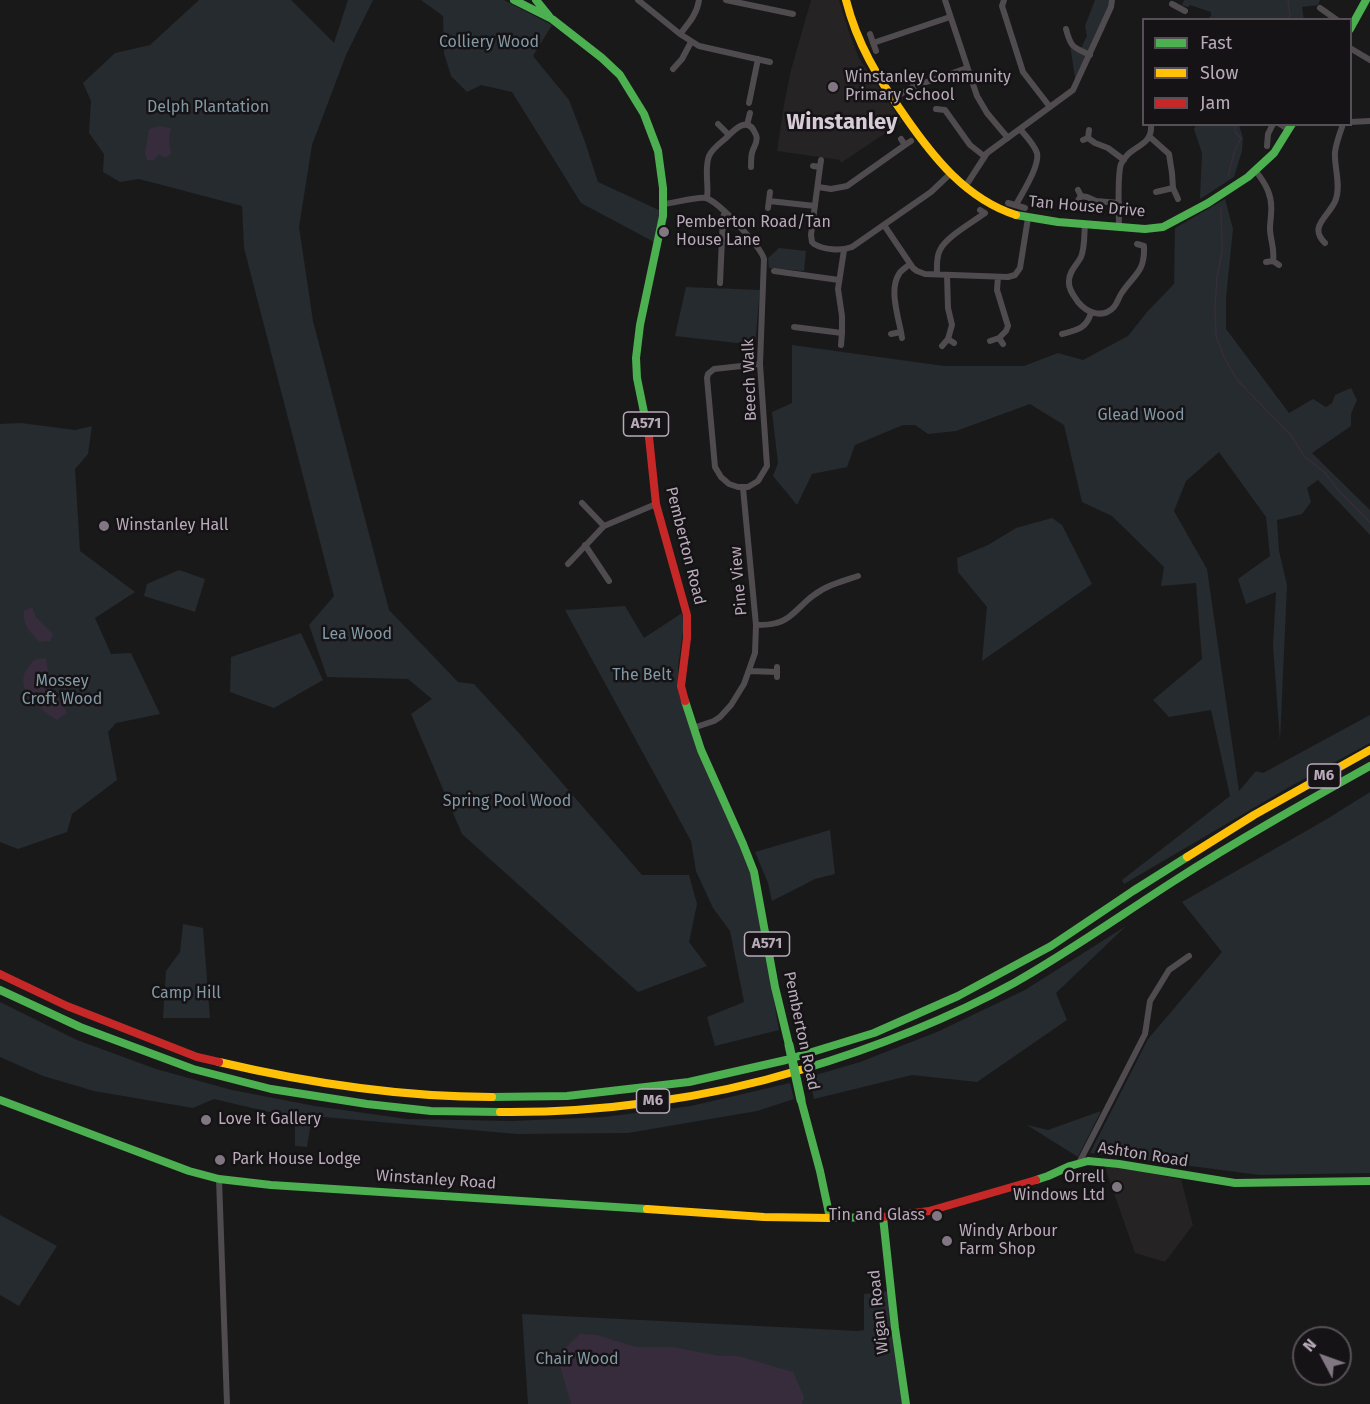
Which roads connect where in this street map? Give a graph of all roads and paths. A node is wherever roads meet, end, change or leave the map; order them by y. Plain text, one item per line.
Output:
1 (514, 0) edge
2 (536, 0) edge
3 (638, 0) edge
4 (699, 0) edge
5 (726, 0) edge
6 (846, 0) edge
7 (945, 0) edge
8 (1112, 0) edge
9 (1182, 0) edge
10 (1366, 0) edge
11 (1004, 1) edge
12 (526, 3) edge
13 (1178, 8) dead end
14 (1320, 8) dead end
15 (1327, 13) junction
16 (793, 14) dead end
17 (950, 17) junction
18 (1324, 18) edge
19 (1334, 18) edge
20 (552, 20) junction
21 (1352, 26) edge
22 (1066, 29) dead end
23 (680, 34) junction
24 (870, 34) dead end
25 (691, 42) junction
26 (873, 43) junction
27 (1352, 49) edge
28 (876, 51) dead end
29 (1090, 55) junction
30 (758, 59) junction
31 (1370, 60) edge
32 (770, 62) dead end
33 (967, 68) junction
34 (673, 69) dead end
35 (893, 99) junction
36 (749, 103) dead end
37 (1050, 107) junction
38 (936, 108) dead end
39 (750, 113) dead end
40 (1370, 121) edge
41 (1352, 122) edge
42 (718, 124) dead end
43 (747, 125) junction
44 (1152, 126) edge
45 (1272, 126) edge
46 (1341, 126) edge
47 (1291, 127) edge
48 (1020, 129) junction
49 (1089, 130) dead end
50 (729, 135) junction
51 (1150, 137) junction
52 (901, 138) dead end
53 (1008, 138) junction
54 (1265, 142) dead end
55 (984, 156) junction
56 (1124, 160) junction
57 (818, 164) dead end
58 (751, 167) dead end
59 (1255, 170) junction
60 (950, 174) junction
61 (818, 187) junction
62 (965, 187) junction
63 (1173, 188) junction
64 (770, 192) dead end
65 (1156, 192) dead end
66 (1079, 196) dead end
67 (707, 198) junction
68 (1178, 199) dead end
69 (1008, 203) dead end
70 (1119, 203) junction
71 (664, 204) junction
72 (1016, 205) junction
73 (815, 206) junction
74 (1025, 208) dead end
75 (980, 210) dead end
76 (725, 212) junction
77 (1028, 218) junction
78 (1085, 224) junction
79 (884, 225) junction
80 (1119, 227) junction
81 (1312, 243) dead end
82 (814, 244) junction
83 (1143, 244) dead end
84 (844, 250) junction
85 (808, 251) dead end
86 (1273, 263) dead end
87 (910, 264) junction
88 (774, 271) dead end
89 (937, 274) junction
90 (947, 275) junction
91 (998, 277) junction
92 (839, 280) junction
93 (720, 283) dead end
94 (1092, 313) junction
95 (794, 327) dead end
96 (842, 333) junction
97 (891, 334) dead end
98 (1062, 334) dead end
99 (990, 341) dead end
100 (841, 345) dead end
101 (942, 346) dead end
102 (760, 364) junction
103 (743, 488) junction
104 (582, 503) dead end
105 (656, 504) junction
106 (604, 526) junction
107 (585, 545) junction
108 (568, 564) dead end
109 (858, 576) dead end
110 (609, 581) dead end
111 (756, 625) junction
112 (750, 671) junction
113 (777, 672) dead end
114 (693, 728) junction
115 (1370, 750) edge
116 (1370, 766) edge
117 (1189, 956) dead end
118 (0, 974) edge
119 (0, 990) edge
120 (0, 1100) edge
121 (1079, 1163) junction
122 (219, 1179) junction
123 (1370, 1181) edge
124 (884, 1217) junction
125 (830, 1218) junction
126 (227, 1404) edge
127 (906, 1404) edge

1 - 12 main road, Pemberton Road / A571
2 - 20 main road
3 - 23 street
4 - 23 street
5 - 16 street
6 - 35 main road, Tan House Drive
7 - 17 street
8 - 29 street
9 - 13 street
10 - 21 main road
11 - 37 street
12 - 20 main road, Pemberton Road / A571
14 - 15 street
15 - 18 street
15 - 19 street
17 - 26 street
17 - 33 street
20 - 71 main road, Pemberton Road / A571
22 - 29 street
23 - 25 street
24 - 26 street
25 - 30 street
25 - 34 street
26 - 28 street
27 - 31 street
29 - 37 street
30 - 32 street
30 - 36 street
33 - 35 street
33 - 53 street
35 - 60 main road, Tan House Drive
37 - 48 street
38 - 55 street
39 - 43 street
40 - 41 street
42 - 50 street
43 - 50 street
43 - 58 street
44 - 51 street
45 - 54 street
46 - 81 street
47 - 59 main road, Tan House Drive
48 - 53 street
48 - 72 street
49 - 56 street
50 - 67 street
51 - 56 street
51 - 63 street
52 - 61 street
53 - 55 street
55 - 62 street
56 - 70 street
57 - 61 street
59 - 80 main road, Tan House Drive
59 - 86 street
60 - 62 main road, Tan House Drive
60 - 79 street
61 - 73 street
62 - 77 main road, Tan House Drive
63 - 65 street
63 - 68 street
64 - 73 street
66 - 70 street
67 - 71 street
67 - 76 street
69 - 72 street
70 - 80 street
71 - 105 main road, Pemberton Road / A571
72 - 74 street
73 - 82 street
75 - 89 street
76 - 93 street
76 - 102 street, Beech Walk
77 - 78 main road, Tan House Drive
77 - 91 street
78 - 80 main road, Tan House Drive
78 - 94 street
79 - 84 street
79 - 87 street
82 - 84 street
82 - 85 street
83 - 94 street
84 - 92 street
87 - 89 street
87 - 97 street
88 - 92 street
89 - 90 street
90 - 91 street
90 - 101 street
91 - 99 street
92 - 96 street
94 - 98 street
95 - 96 street
96 - 100 street
102 - 103 street, Beech Walk
102 - 103 street
103 - 111 street, Pine View
104 - 106 street
105 - 106 street
105 - 114 main road, Pemberton Road / A571
106 - 107 street
107 - 108 street
107 - 110 street
109 - 111 street
111 - 112 street, Pine View
112 - 113 street
112 - 114 street, Pine View
114 - 125 main road, Pemberton Road / A571, bridge
115 - 118 main road, M6
116 - 119 main road, M6
117 - 121 street
120 - 122 main road, Winstanley Road
121 - 123 main road, Ashton Road
121 - 124 main road, Ashton Road
122 - 125 main road, Winstanley Road
122 - 126 street
124 - 125 main road, Winstanley Road
124 - 127 main road, Wigan Road

